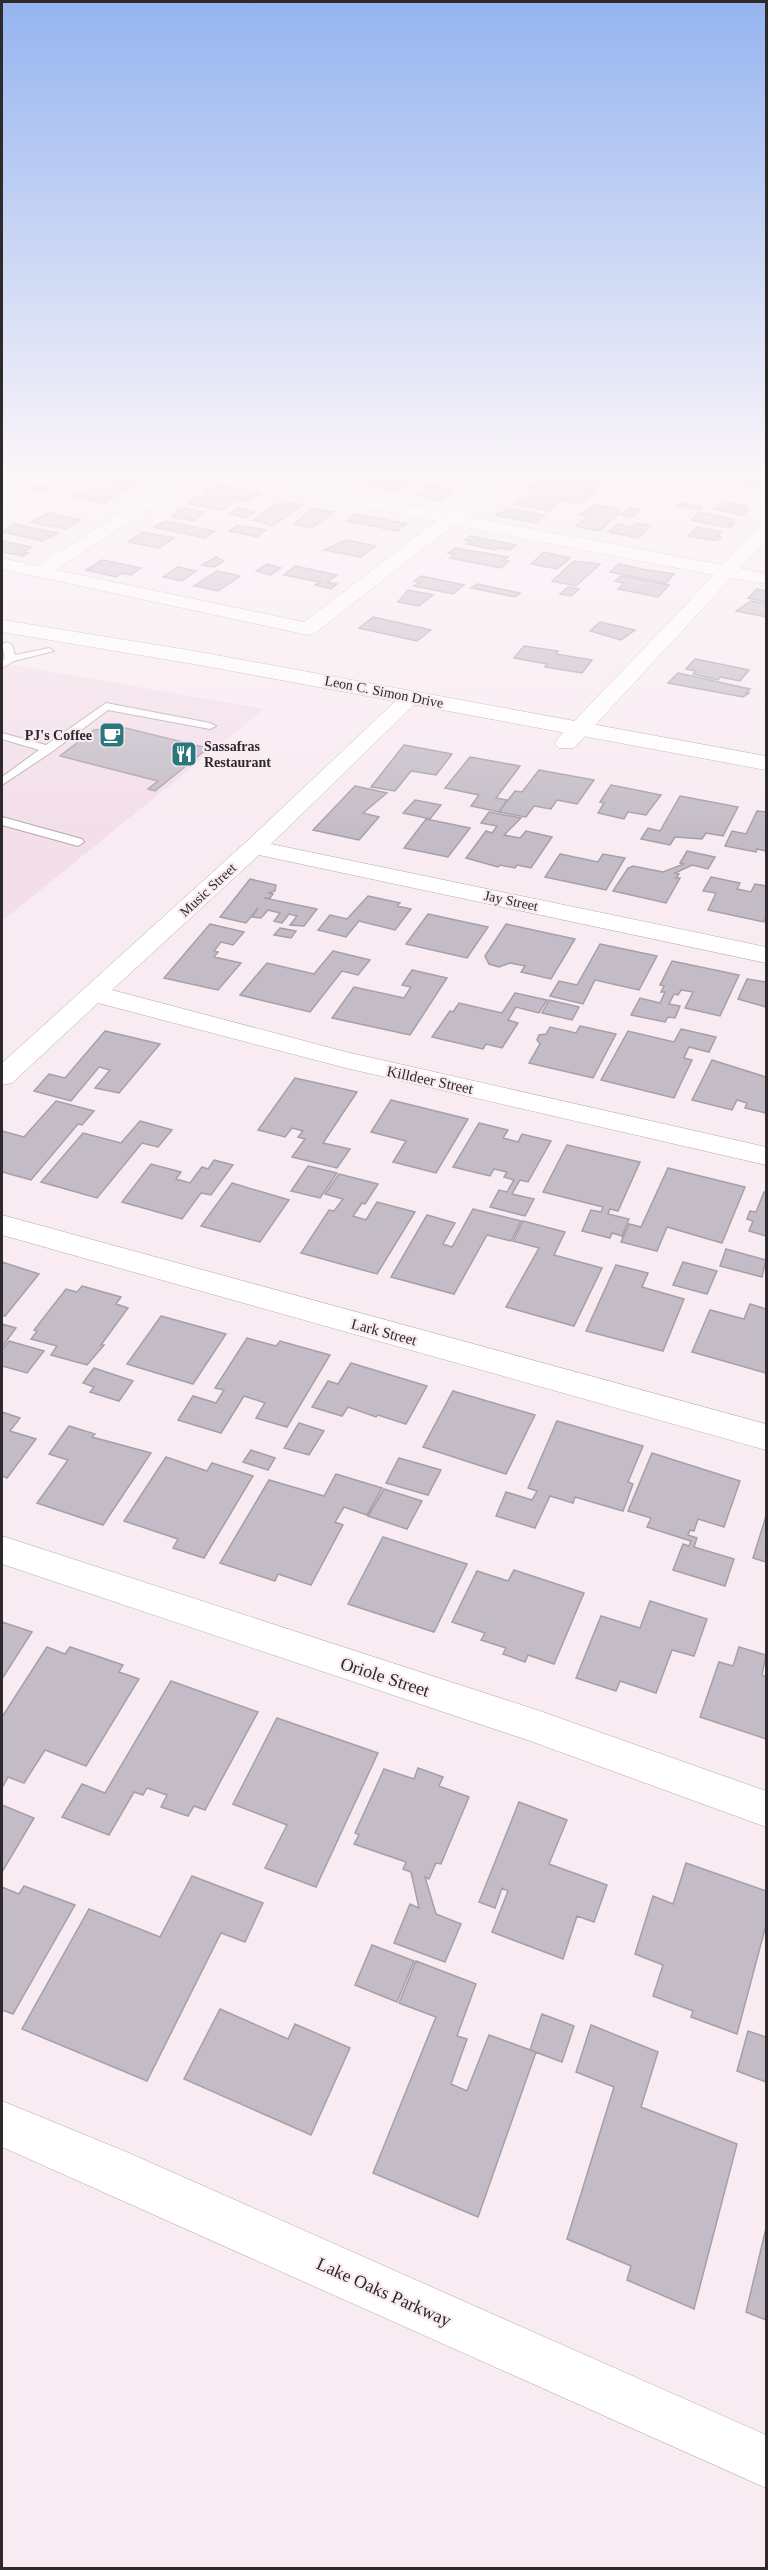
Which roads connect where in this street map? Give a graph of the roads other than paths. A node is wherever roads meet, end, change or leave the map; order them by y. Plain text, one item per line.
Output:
1 (148, 595) edge
2 (353, 595) edge
3 (706, 595) edge
4 (4, 647) edge
5 (250, 675) junction
6 (403, 705) junction
7 (210, 726) dead end
8 (2, 736) edge
9 (571, 737) junction
10 (49, 749) junction
11 (766, 764) edge
12 (766, 779) edge
13 (2, 782) edge
14 (2, 821) edge
15 (78, 842) dead end
16 (255, 848) junction
17 (766, 955) edge
18 (96, 994) junction
19 (2, 1077) edge
20 (766, 1156) edge
21 (2, 1225) edge
22 (766, 1437) edge
23 (2, 1551) edge
24 (766, 1809) edge
25 (2, 2124) edge
26 (766, 2462) edge

1 - 2 street
3 - 9 street
4 - 5 main road, Leon C. Simon Drive
4 - 5 main road, Leon C. Simon Drive
5 - 6 main road, Leon C. Simon Drive
6 - 9 main road, Leon C. Simon Drive
6 - 16 street, Music Street
7 - 10 lane
8 - 10 lane
9 - 11 main road, Leon C. Simon Drive
9 - 12 main road, Leon C. Simon Drive
10 - 13 lane
14 - 15 lane
16 - 17 street, Jay Street
16 - 18 street, Music Street
18 - 19 street, Music Street
18 - 20 street, Killdeer Street
21 - 22 street, Lark Street
23 - 24 street, Oriole Street
25 - 26 street, Lake Oaks Parkway

